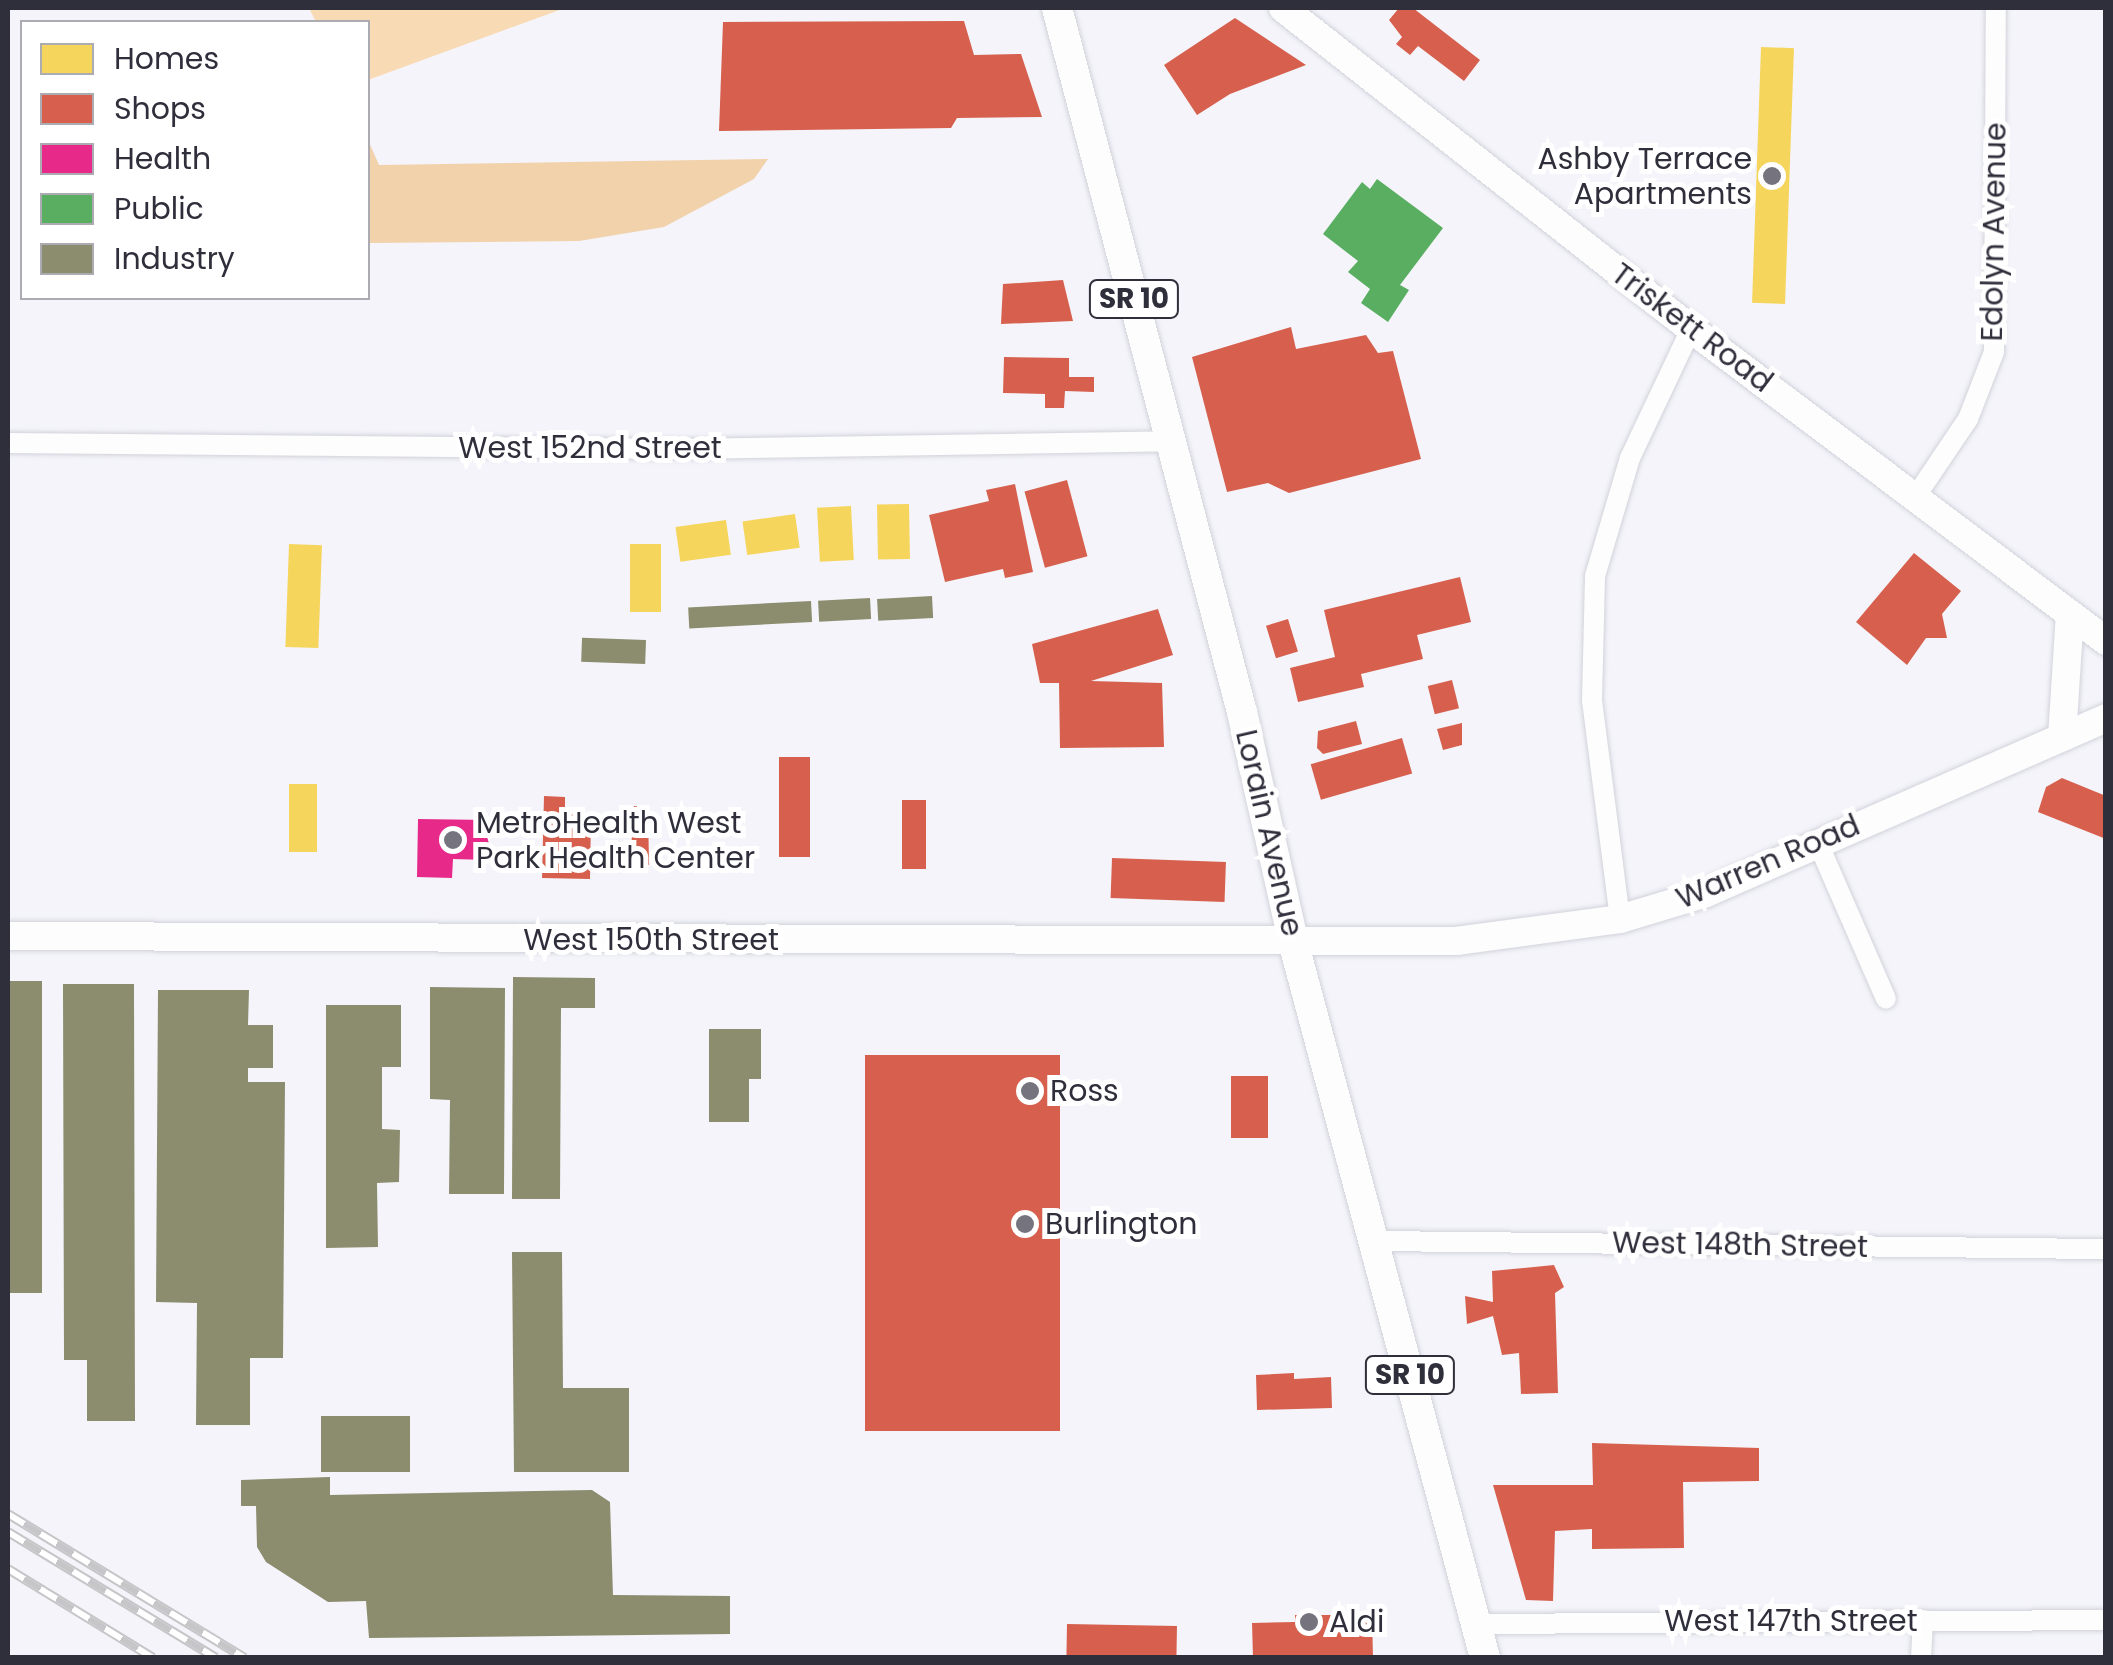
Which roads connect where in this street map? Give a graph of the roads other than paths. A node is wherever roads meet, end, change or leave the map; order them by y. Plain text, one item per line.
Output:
1 (1057, 8) edge
2 (1996, 8) edge
3 (1288, 9) edge
4 (1691, 329) junction
5 (1172, 441) junction
6 (8, 443) edge
7 (1916, 496) junction
8 (2070, 614) junction
9 (2106, 641) edge
10 (2106, 718) edge
11 (2062, 737) junction
12 (1818, 841) junction
13 (1620, 920) junction
14 (8, 936) edge
15 (1294, 945) junction
16 (1886, 999) dead end
17 (1374, 1241) junction
18 (2106, 1249) edge
19 (1924, 1620) junction
20 (2106, 1620) edge
21 (1476, 1624) junction
22 (1485, 1658) edge
23 (1922, 1658) edge

1 - 5 main road, Lorain Avenue / SR 10
2 - 7 street, Edolyn Avenue
3 - 4 main road, Triskett Road
4 - 7 main road, Triskett Road
4 - 13 street
5 - 6 street, West 152nd Street
5 - 15 main road, Lorain Avenue / SR 10
7 - 8 main road, Triskett Road
8 - 9 main road, Triskett Road
8 - 11 main road
10 - 11 main road, Warren Road
11 - 12 main road, Warren Road
12 - 13 main road, Warren Road
12 - 16 street
13 - 15 main road, Warren Road
14 - 15 main road, West 150th Street
15 - 17 main road, Lorain Avenue / SR 10
17 - 18 street, West 148th Street
17 - 21 main road, Lorain Avenue / SR 10
19 - 20 street, West 147th Street
19 - 21 street, West 147th Street
19 - 23 street
21 - 22 main road, Lorain Avenue / SR 10

